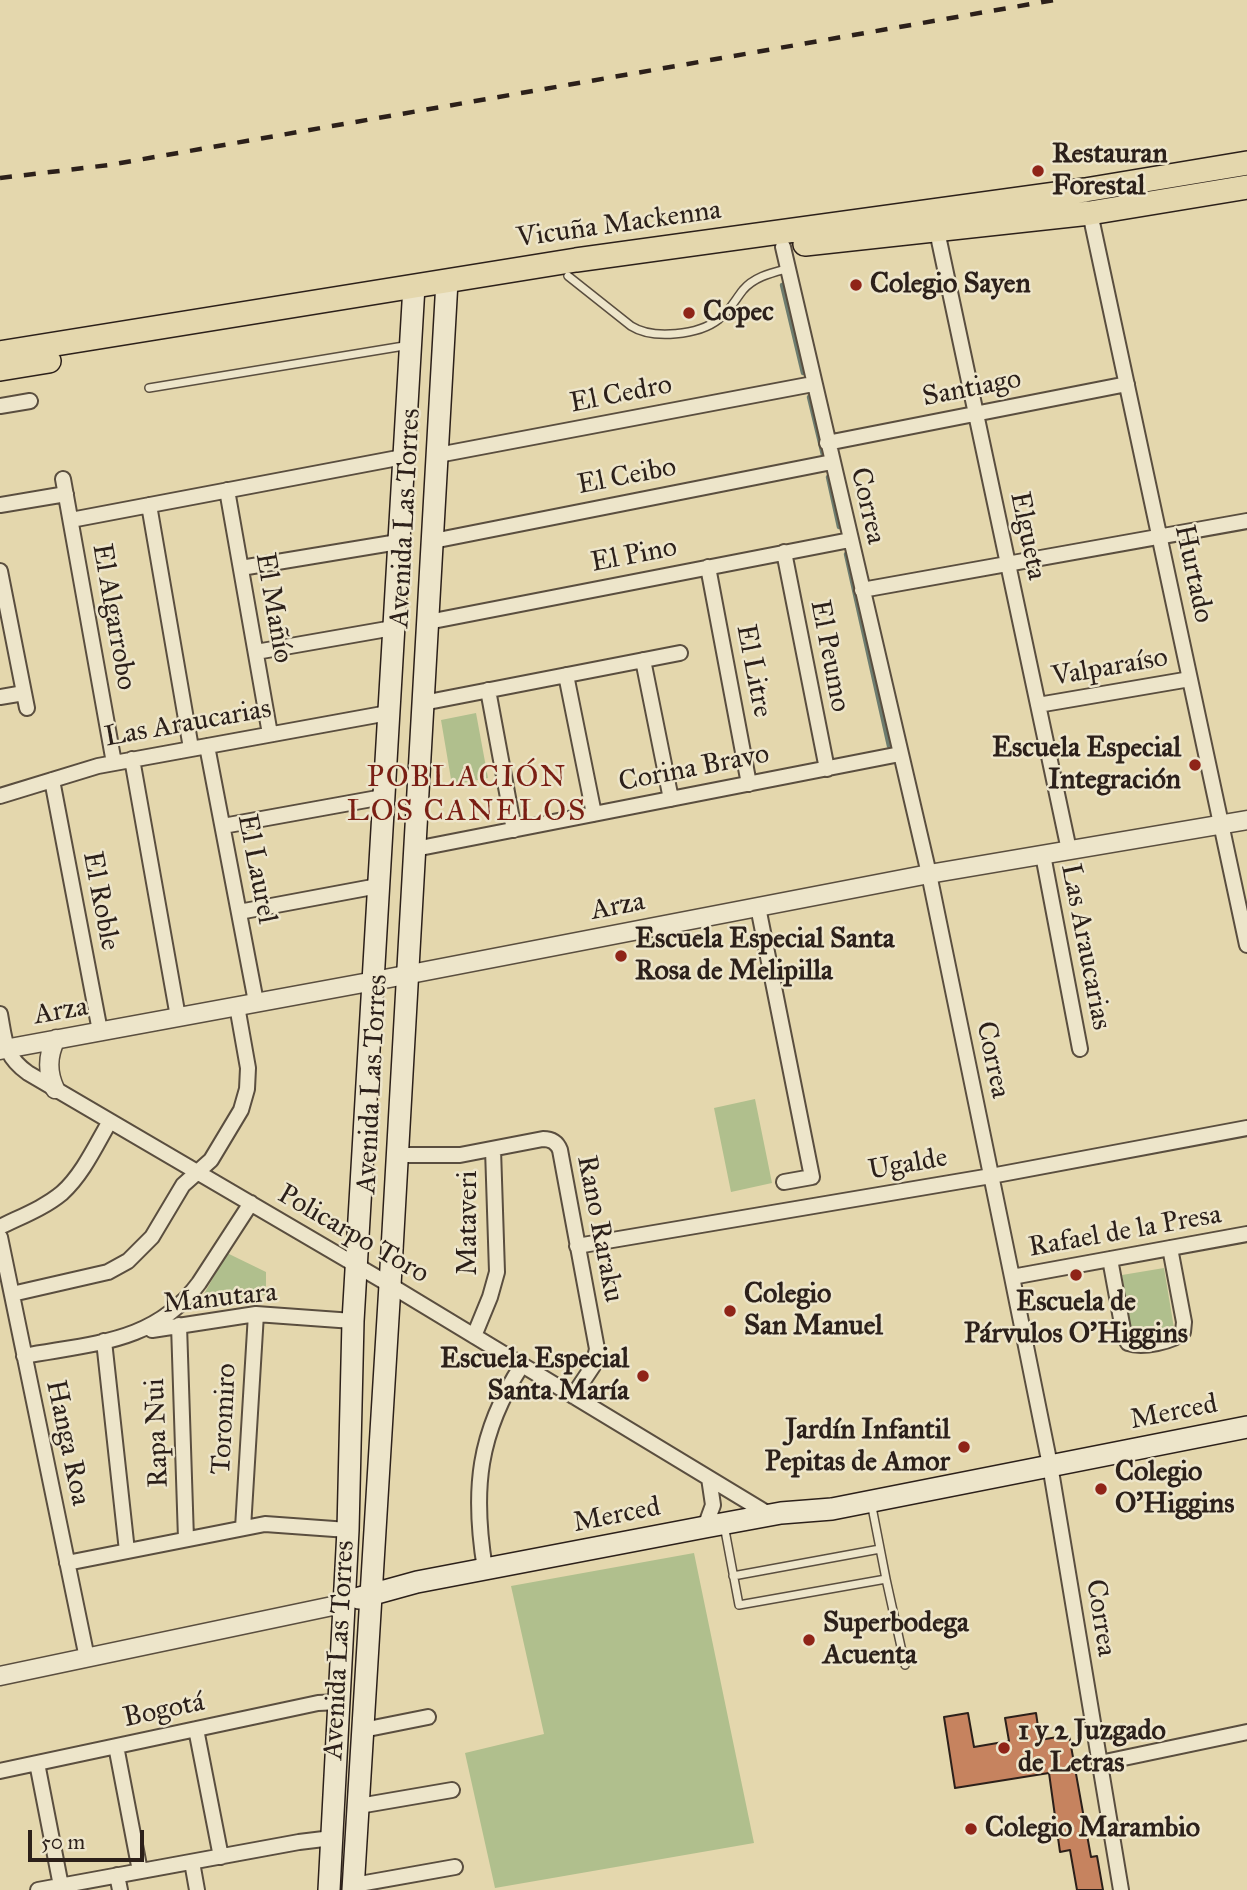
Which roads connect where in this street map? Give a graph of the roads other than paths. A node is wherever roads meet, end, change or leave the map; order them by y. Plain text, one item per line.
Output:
1 (1247, 163) edge
2 (1247, 187) edge
3 (1090, 213) junction
4 (937, 231) junction
5 (785, 258) junction
6 (568, 276) junction
7 (447, 288) junction
8 (414, 294) junction
9 (410, 345) junction
10 (0, 353) edge
11 (0, 369) edge
12 (813, 384) junction
13 (1127, 384) junction
14 (149, 388) dead end
15 (30, 401) dead end
16 (0, 406) edge
17 (975, 414) junction
18 (827, 443) junction
19 (438, 455) junction
20 (403, 457) junction
21 (832, 462) junction
22 (227, 490) junction
23 (0, 505) edge
24 (149, 505) junction
25 (71, 520) junction
26 (1247, 521) edge
27 (1160, 537) junction
28 (850, 540) junction
29 (433, 541) junction
30 (398, 542) junction
31 (784, 552) junction
32 (1008, 564) junction
33 (708, 567) junction
34 (241, 568) junction
35 (0, 570) edge
36 (862, 590) junction
37 (428, 622) junction
38 (393, 628) junction
39 (256, 652) junction
40 (680, 653) dead end
41 (643, 660) junction
42 (566, 675) junction
43 (1190, 679) junction
44 (488, 690) junction
45 (24, 692) junction
46 (0, 697) edge
47 (423, 703) junction
48 (1038, 705) junction
49 (27, 708) dead end
50 (388, 713) junction
51 (270, 734) junction
52 (207, 746) junction
53 (191, 748) junction
54 (900, 754) junction
55 (132, 759) junction
56 (114, 763) junction
57 (827, 768) junction
58 (52, 780) junction
59 (749, 784) junction
60 (0, 796) edge
61 (383, 797) junction
62 (671, 799) junction
63 (594, 814) junction
64 (1247, 820) edge
65 (1221, 825) junction
66 (223, 826) junction
67 (514, 830) junction
68 (415, 849) junction
69 (1069, 850) junction
70 (1043, 855) junction
71 (929, 874) junction
72 (378, 886) junction
73 (758, 907) junction
74 (239, 912) junction
75 (1247, 944) edge
76 (407, 974) junction
77 (373, 981) junction
78 (256, 1002) junction
79 (237, 1006) junction
80 (0, 1014) edge
81 (178, 1017) junction
82 (100, 1031) junction
83 (56, 1039) junction
84 (3, 1049) edge
85 (1080, 1049) dead end
86 (55, 1088) junction
87 (110, 1121) junction
88 (1247, 1128) edge
89 (493, 1149) junction
90 (398, 1154) junction
91 (198, 1172) junction
92 (991, 1176) junction
93 (784, 1182) dead end
94 (251, 1203) junction
95 (0, 1227) edge
96 (1247, 1234) edge
97 (0, 1237) edge
98 (577, 1246) junction
99 (1170, 1248) junction
100 (1110, 1259) junction
101 (356, 1265) junction
102 (1012, 1278) junction
103 (390, 1285) junction
104 (12, 1294) junction
105 (256, 1314) junction
106 (353, 1321) junction
107 (179, 1325) junction
108 (134, 1334) junction
109 (474, 1336) junction
110 (104, 1341) junction
111 (24, 1356) junction
112 (522, 1365) junction
113 (573, 1396) junction
114 (1247, 1427) edge
115 (1050, 1465) junction
116 (709, 1478) junction
117 (871, 1501) junction
118 (770, 1515) junction
119 (714, 1526) junction
120 (243, 1528) junction
121 (348, 1530) junction
122 (186, 1539) junction
123 (880, 1549) junction
124 (127, 1551) junction
125 (67, 1563) junction
126 (485, 1569) junction
127 (733, 1576) junction
128 (886, 1579) junction
129 (371, 1595) junction
130 (342, 1604) junction
131 (87, 1658) junction
132 (905, 1665) dead end
133 (0, 1676) edge
134 (340, 1702) junction
135 (428, 1717) dead end
136 (196, 1729) junction
137 (363, 1730) junction
138 (1247, 1732) edge
139 (116, 1746) junction
140 (37, 1763) junction
141 (1100, 1763) junction
142 (0, 1771) edge
143 (452, 1790) dead end
144 (359, 1806) junction
145 (332, 1838) junction
146 (221, 1857) junction
147 (192, 1862) junction
148 (455, 1867) dead end
149 (140, 1871) junction
150 (119, 1883) edge
151 (61, 1886) junction
152 (354, 1888) edge
153 (40, 1890) edge
154 (197, 1890) edge
155 (329, 1890) edge
156 (1121, 1890) edge

1 - 7 main road, Vicuña Mackenna
2 - 3 main road, Vicuña Mackenna
3 - 4 main road, Vicuña Mackenna
3 - 13 street, Hurtado
4 - 5 main road, Vicuña Mackenna
4 - 17 street, Elgueta
5 - 6 main road, Vicuña Mackenna
5 - 6 lane
5 - 12 street, Correa
6 - 7 main road, Vicuña Mackenna
7 - 8 main road, Vicuña Mackenna
7 - 19 main road, Avenida Las Torres
8 - 9 main road, Avenida Las Torres
8 - 10 main road, Vicuña Mackenna
8 - 11 main road, Vicuña Mackenna
9 - 14 lane
9 - 20 main road, Avenida Las Torres
12 - 18 street, Correa
12 - 19 street, El Cedro
13 - 17 street, Santiago
13 - 27 street, Hurtado
15 - 16 street
17 - 18 street, Santiago
17 - 32 street, Elgueta
18 - 21 street, Correa
19 - 29 main road, Avenida Las Torres
20 - 22 street
20 - 30 main road, Avenida Las Torres
21 - 28 street, Correa
21 - 29 street, El Ceibo
22 - 24 street
22 - 34 street, El Mañío
23 - 25 street, El Algarrobo
24 - 25 street
24 - 53 street
25 - 56 street, El Algarrobo
26 - 27 street
27 - 32 street
27 - 43 street, Hurtado
28 - 31 street, El Pino
28 - 36 street, Correa
29 - 37 main road, Avenida Las Torres
30 - 34 street
30 - 38 main road, Avenida Las Torres
31 - 33 street, El Pino
31 - 57 street, El Peumo
32 - 36 street
32 - 48 street, Elgueta
33 - 37 street, El Pino
33 - 59 street, El Litre
34 - 39 street, El Mañío
35 - 45 street
36 - 54 street, Correa
37 - 47 main road, Avenida Las Torres
38 - 39 street
38 - 50 main road, Avenida Las Torres
39 - 51 street, El Mañío
40 - 41 street
41 - 42 street
41 - 62 street
42 - 44 street
42 - 63 street
43 - 48 street, Valparaíso
43 - 65 street, Hurtado
44 - 47 street
44 - 67 street
45 - 46 street
45 - 49 street
47 - 68 main road, Avenida Las Torres
48 - 69 street, Elgueta
50 - 51 street, Las Araucarias
50 - 61 main road, Avenida Las Torres
51 - 52 street, Las Araucarias
52 - 53 street, Las Araucarias
52 - 66 street, El Laurel
53 - 55 street, Las Araucarias
54 - 57 street, Corina Bravo
54 - 71 street, Correa
55 - 56 street, Las Araucarias
55 - 81 street
56 - 58 street, Las Araucarias
57 - 59 street, Corina Bravo
58 - 60 street, Las Araucarias
58 - 82 street, El Roble
59 - 62 street, Corina Bravo
61 - 66 street
61 - 72 main road, Avenida Las Torres
62 - 63 street, Corina Bravo
63 - 67 street, Corina Bravo
64 - 65 street, Arza
65 - 69 street, Arza
65 - 75 street, Hurtado
66 - 74 street, El Laurel
67 - 68 street, Corina Bravo
68 - 76 main road, Avenida Las Torres
69 - 70 street, Arza
70 - 71 street, Arza
70 - 85 street, Las Araucarias
71 - 73 street, Arza
71 - 92 street, Correa
72 - 74 street
72 - 77 main road, Avenida Las Torres
73 - 76 street, Arza
73 - 93 street
74 - 78 street, El Laurel
76 - 77 street, Arza
76 - 90 main road, Avenida Las Torres
77 - 78 street, Arza
77 - 101 main road, Avenida Las Torres
78 - 79 street, Arza
79 - 81 street, Arza
79 - 91 street
80 - 84 street
81 - 82 street, Arza
82 - 83 street, Arza
83 - 84 street, Arza
83 - 86 street
84 - 86 street, Policarpo Toro
86 - 87 street, Policarpo Toro
87 - 91 street, Policarpo Toro
87 - 95 street
88 - 92 street, Ugalde
89 - 90 street, Rano Raraku
89 - 98 street, Rano Raraku
89 - 109 street, Mataveri
90 - 103 main road, Avenida Las Torres
91 - 94 street, Policarpo Toro
91 - 104 street
92 - 98 street, Ugalde
92 - 102 street, Correa
94 - 101 street, Policarpo Toro
94 - 108 street, Manutara
96 - 99 street, Rafael de la Presa
97 - 104 street, Hanga Roa
98 - 113 street, Rano Raraku
99 - 100 street, Rafael de la Presa
99 - 100 street
100 - 102 street, Rafael de la Presa
101 - 103 street, Policarpo Toro
101 - 106 main road, Avenida Las Torres
102 - 115 street, Correa
103 - 109 street, Policarpo Toro
103 - 129 main road, Avenida Las Torres
104 - 111 street, Hanga Roa
105 - 106 street, Manutara
105 - 107 street, Manutara
105 - 120 street, Toromiro
106 - 121 main road, Avenida Las Torres
107 - 108 street, Manutara
107 - 122 street, Rapa Nui
108 - 110 street, Manutara
109 - 112 street, Policarpo Toro
110 - 111 street, Manutara
110 - 124 street
111 - 125 street, Hanga Roa
112 - 113 street, Policarpo Toro
112 - 126 street
113 - 116 street, Policarpo Toro
114 - 115 main road, Merced
115 - 117 main road, Merced
115 - 141 street, Correa
116 - 118 street, Policarpo Toro
116 - 119 street
117 - 118 main road, Merced
117 - 123 lane
118 - 119 main road, Merced
119 - 126 main road, Merced
119 - 127 lane
120 - 121 street
120 - 122 street
121 - 130 main road, Avenida Las Torres
122 - 124 street
123 - 127 lane
123 - 128 lane
124 - 125 street
125 - 131 street, Hanga Roa
126 - 129 main road, Merced
127 - 128 lane
128 - 132 lane
129 - 130 main road, Merced
129 - 137 main road, Avenida Las Torres
130 - 131 street, Merced
130 - 134 main road, Avenida Las Torres
131 - 133 street, Merced
134 - 136 street, Bogotá
134 - 145 main road, Avenida Las Torres
135 - 137 street
136 - 139 street, Bogotá
136 - 146 street
137 - 144 main road, Avenida Las Torres
138 - 141 street
139 - 140 street, Bogotá
139 - 149 street
140 - 142 street, Bogotá
140 - 151 street
141 - 156 street, Correa
143 - 144 street
144 - 152 main road, Avenida Las Torres
145 - 146 street
145 - 155 main road, Avenida Las Torres
146 - 147 street
147 - 149 street
147 - 154 street
148 - 152 street
149 - 150 street
150 - 151 street
151 - 153 street

